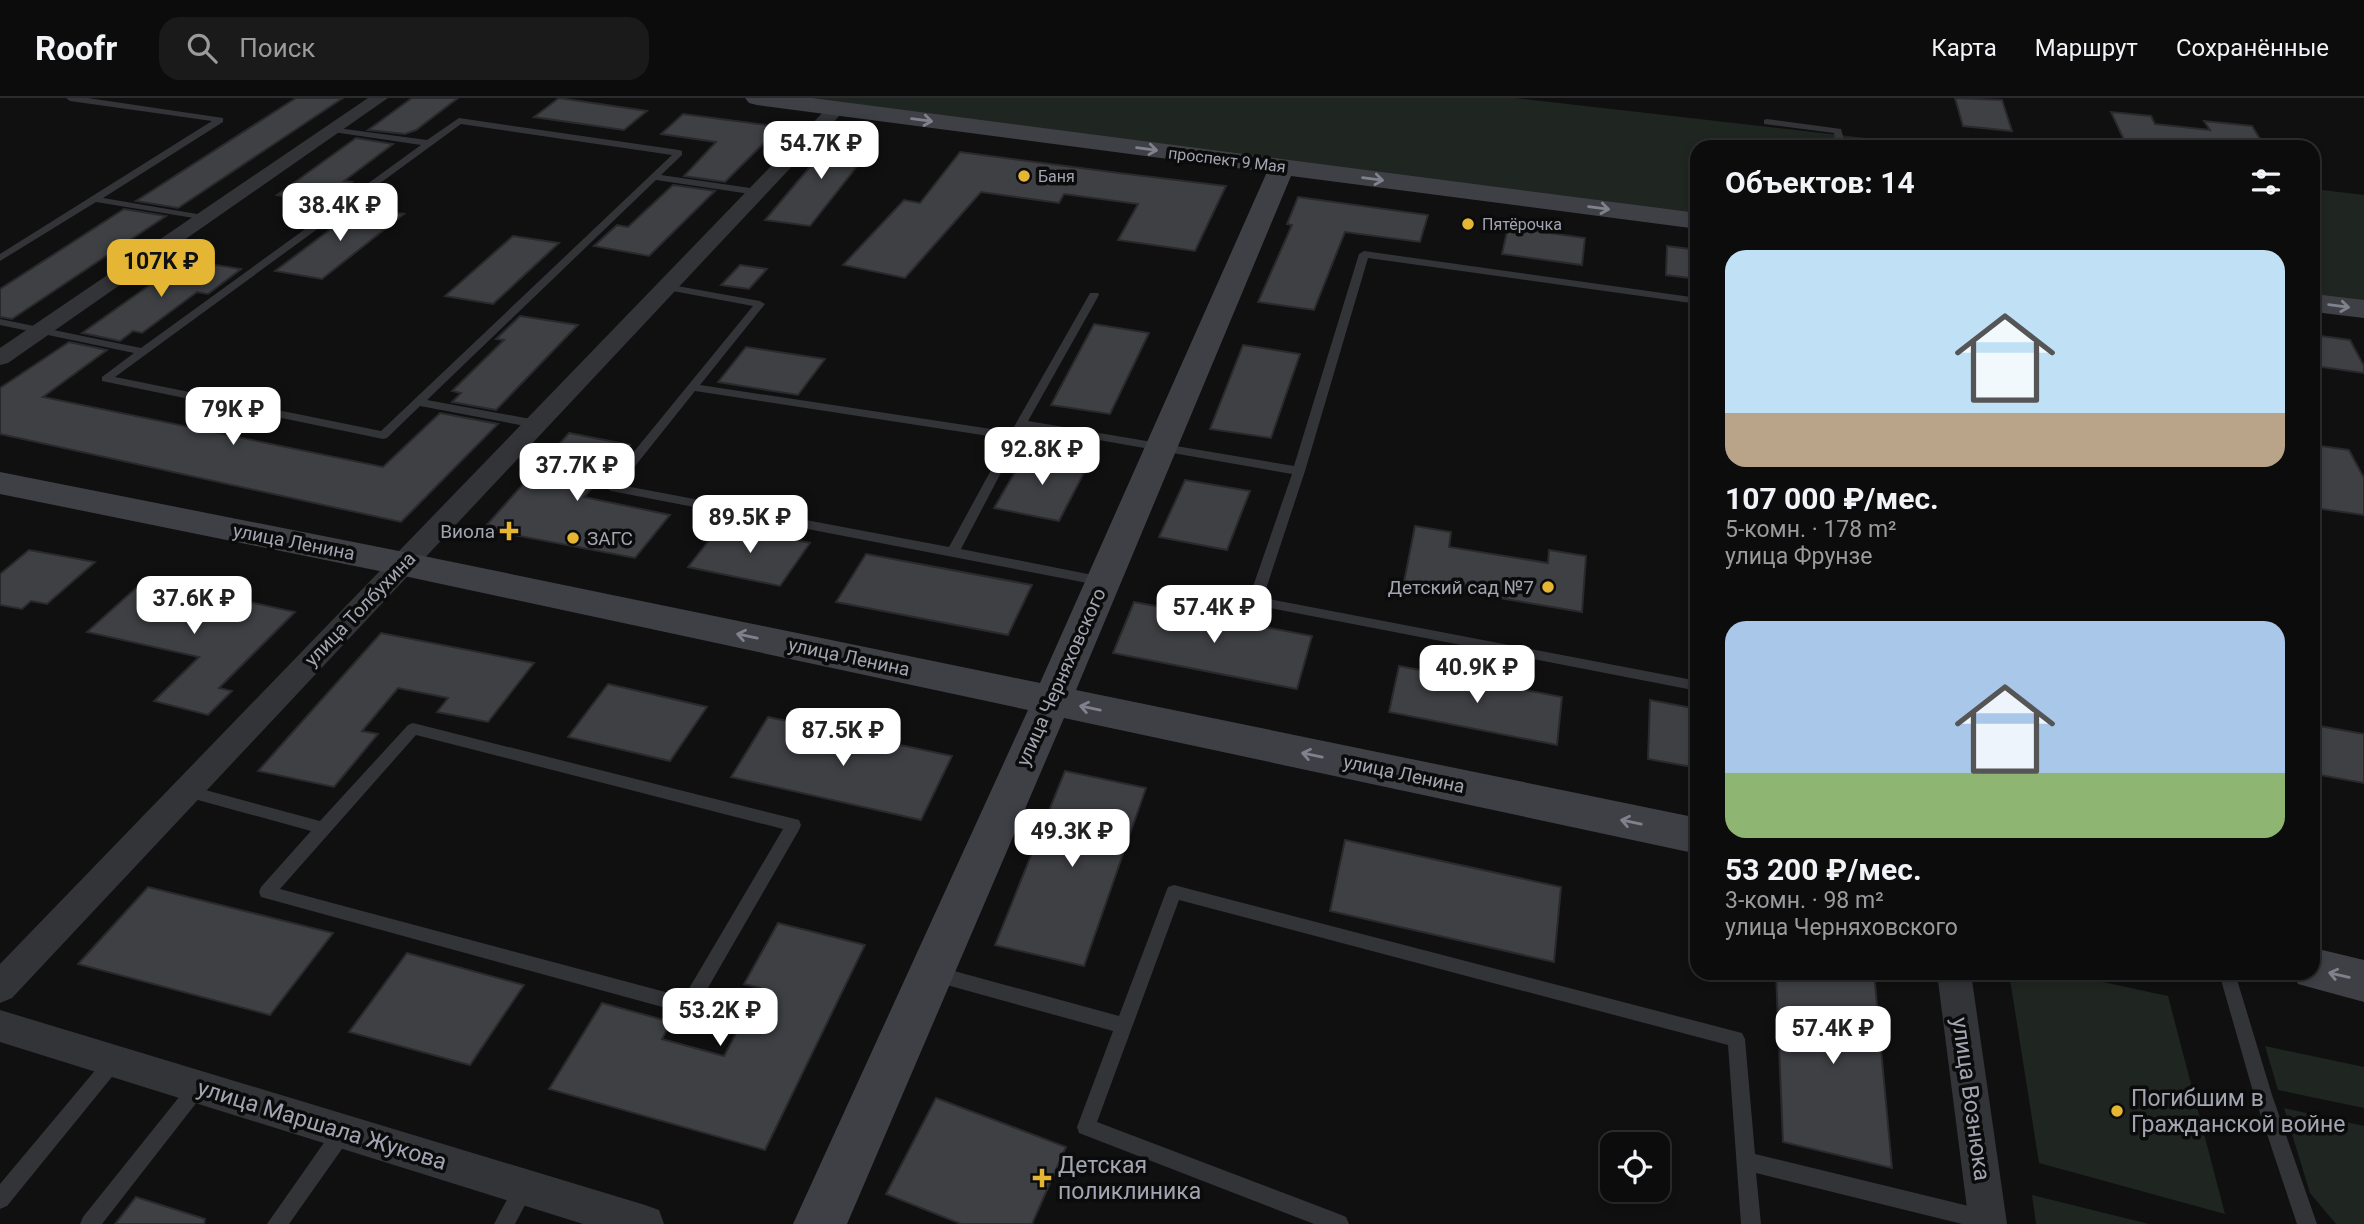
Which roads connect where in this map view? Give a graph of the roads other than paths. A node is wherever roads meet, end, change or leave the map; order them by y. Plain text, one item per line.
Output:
1 (71, 98) edge
2 (379, 98) edge
3 (757, 98) edge
4 (841, 103) edge
5 (1767, 122) dead end
6 (333, 130) junction
7 (1840, 140) edge
8 (429, 143) junction
9 (1282, 167) junction
10 (655, 177) junction
11 (757, 192) junction
12 (94, 199) junction
13 (204, 218) junction
14 (1690, 220) edge
15 (0, 258) edge
16 (666, 288) junction
17 (1094, 295) dead end
18 (1690, 300) edge
19 (2320, 304) edge
20 (2364, 309) edge
21 (0, 323) edge
22 (40, 331) junction
23 (144, 352) junction
24 (0, 358) edge
25 (692, 387) junction
26 (418, 402) junction
27 (1021, 423) junction
28 (536, 424) junction
29 (1015, 436) junction
30 (1161, 448) junction
31 (1299, 471) junction
32 (0, 483) edge
33 (953, 552) junction
34 (404, 564) junction
35 (1103, 581) junction
36 (1690, 684) edge
37 (1052, 700) junction
38 (187, 791) junction
39 (323, 828) junction
40 (1690, 834) edge
41 (2320, 970) edge
42 (931, 973) junction
43 (1955, 980) edge
44 (2229, 980) edge
45 (2364, 981) edge
46 (0, 987) edge
47 (0, 1026) edge
48 (1124, 1026) junction
49 (114, 1062) junction
50 (198, 1087) junction
51 (342, 1133) junction
52 (1745, 1161) junction
53 (525, 1187) junction
54 (0, 1199) edge
55 (1988, 1222) edge
56 (90, 1224) edge
57 (277, 1224) edge
58 (504, 1224) edge
59 (645, 1224) edge
60 (820, 1224) edge
61 (1339, 1224) edge
62 (1751, 1224) edge
63 (2307, 1224) edge

1 - 12 lane
2 - 6 street
3 - 4 street, проспект 9 Мая
4 -> 9 street, проспект 9 Мая
4 - 11 street, улица Толбухина
5 - 7 lane
6 - 8 lane
6 - 13 street
8 - 10 lane
8 - 23 lane
9 -> 14 street, проспект 9 Мая
9 - 30 street, улица Черняховского
10 - 11 lane
10 - 26 lane
11 - 16 street, улица Толбухина
12 - 13 lane
12 - 15 lane
13 - 22 street
16 - 25 lane
16 - 28 street, улица Толбухина
17 - 27 lane
18 - 31 lane
19 -> 20 street
21 - 22 lane
22 - 23 lane
22 - 24 street
23 - 26 lane
25 - 29 lane
25 - 33 lane
26 - 28 lane
27 - 29 lane
27 - 30 lane
28 - 34 street, улица Толбухина
29 - 33 lane
30 - 31 lane
30 - 35 street, улица Черняховского
31 - 36 lane
32 - 34 street, улица Ленина
33 - 35 lane
37 -> 34 street, улица Ленина
34 - 38 street, улица Толбухина
35 - 37 street, улица Черняховского
40 -> 37 street, улица Ленина
37 - 42 street, улица Черняховского
38 - 39 lane
38 - 46 street, улица Толбухина
39 - 39 lane
45 -> 41 street
42 - 48 lane
42 - 60 street, улица Черняховского
43 - 55 street, улица Вознюка
44 - 63 lane
47 - 49 street, улица Маршала Жукова
48 - 52 lane
48 - 61 lane
49 - 50 street, улица Маршала Жукова
49 - 54 lane
50 - 51 street, улица Маршала Жукова
50 - 56 lane
51 - 53 street, улица Маршала Жукова
51 - 57 lane
52 - 55 lane
52 - 62 lane
53 - 58 lane
53 - 59 street, улица Маршала Жукова

